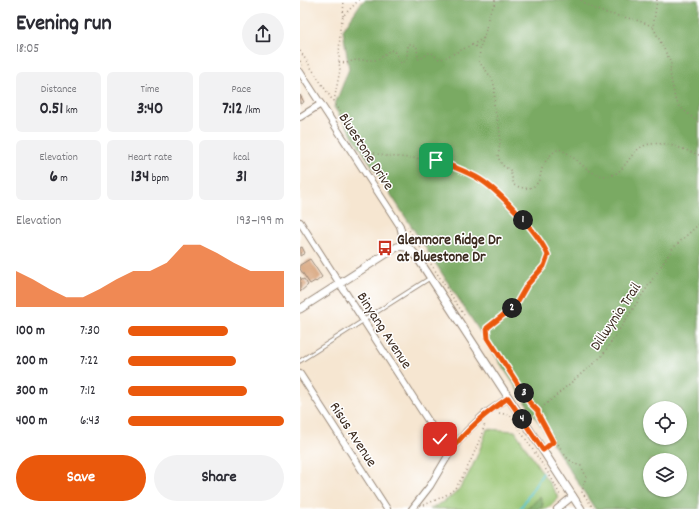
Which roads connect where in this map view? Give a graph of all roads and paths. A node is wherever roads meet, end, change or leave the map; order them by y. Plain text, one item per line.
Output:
1 (344, 0) edge
2 (359, 0) edge
3 (495, 0) edge
4 (581, 0) edge
5 (657, 0) edge
6 (344, 16) junction
7 (653, 27) junction
8 (484, 38) junction
9 (471, 45) junction
10 (480, 48) junction
11 (300, 51) edge
12 (300, 61) edge
13 (339, 62) junction
14 (302, 70) edge
15 (334, 102) junction
16 (321, 104) junction
17 (300, 117) edge
18 (699, 123) edge
19 (699, 155) edge
20 (300, 222) edge
21 (699, 224) edge
22 (407, 226) dead end
23 (405, 246) junction
24 (431, 278) junction
25 (340, 284) junction
26 (300, 309) edge
27 (466, 319) dead end
28 (364, 321) junction
29 (300, 361) edge
30 (300, 374) edge
31 (508, 398) junction
32 (538, 411) junction
33 (494, 414) dead end
34 (486, 421) dead end
35 (547, 431) junction
36 (452, 449) junction
37 (543, 450) junction
38 (573, 496) junction
39 (559, 501) dead end
40 (422, 506) dead end
41 (387, 509) edge
42 (412, 509) edge
43 (557, 509) edge
44 (581, 509) edge
45 (594, 509) edge

1 - 6 path
2 - 6 path
3 - 8 path
4 - 7 path
5 - 7 path
6 - 13 path
7 - 18 path
8 - 9 path
8 - 10 path
9 - 10 path
9 - 13 path
10 - 19 path
11 - 15 path
12 - 14 path
13 - 15 path
14 - 16 street, Bluestone Drive
15 - 32 path
16 - 17 street
16 - 23 street, Bluestone Drive
20 - 25 street, Binyang Avenue
21 - 32 path, Dillwynia Trail
22 - 27 path
23 - 24 street
23 - 25 street
24 - 28 lane
24 - 31 street
25 - 26 street
25 - 28 street, Binyang Avenue
28 - 29 lane
28 - 36 street, Binyang Avenue
30 - 41 street, Risus Avenue
31 - 36 street
31 - 37 street
32 - 35 path
33 - 39 path
34 - 40 path
35 - 37 path
35 - 45 path
36 - 42 street
37 - 38 street
38 - 43 street
38 - 44 street

